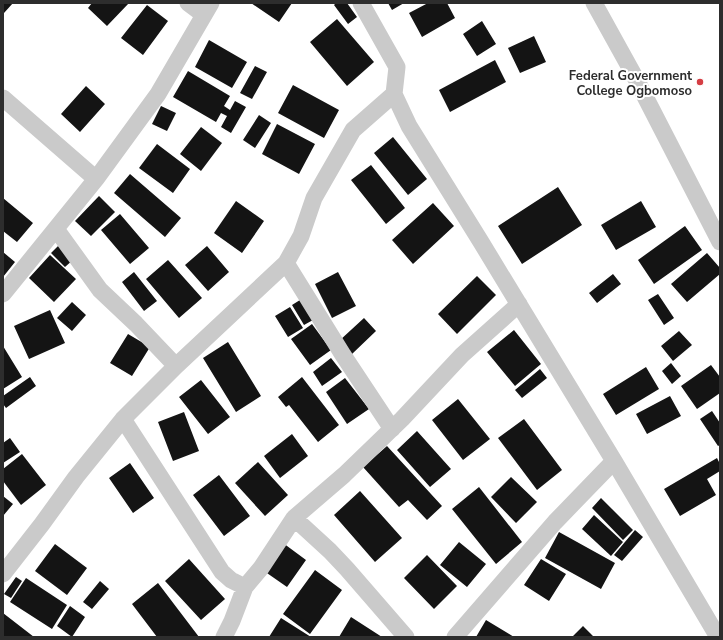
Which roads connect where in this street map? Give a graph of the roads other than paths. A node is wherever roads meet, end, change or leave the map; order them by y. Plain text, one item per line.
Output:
1 (188, 3) edge
2 (361, 3) edge
3 (594, 3) edge
4 (208, 9) edge
5 (394, 94) junction
6 (3, 98) edge
7 (96, 179) junction
8 (56, 229) junction
9 (720, 242) edge
10 (286, 263) junction
11 (3, 294) edge
12 (519, 304) junction
13 (176, 366) junction
14 (124, 418) junction
15 (392, 429) junction
16 (614, 461) junction
17 (294, 518) junction
18 (3, 574) edge
19 (245, 587) junction
20 (716, 634) edge
21 (224, 637) edge
22 (406, 637) edge
23 (455, 637) edge

1 - 4 street
2 - 5 street
3 - 9 street
4 - 7 street
5 - 10 street
5 - 12 street
6 - 7 street
7 - 8 street
8 - 11 street
8 - 13 street
10 - 13 street
10 - 15 street
12 - 15 street
12 - 16 street
13 - 14 street
14 - 18 street
14 - 19 street
15 - 17 street
16 - 20 street
16 - 23 street
17 - 19 street
17 - 22 street
19 - 21 street

